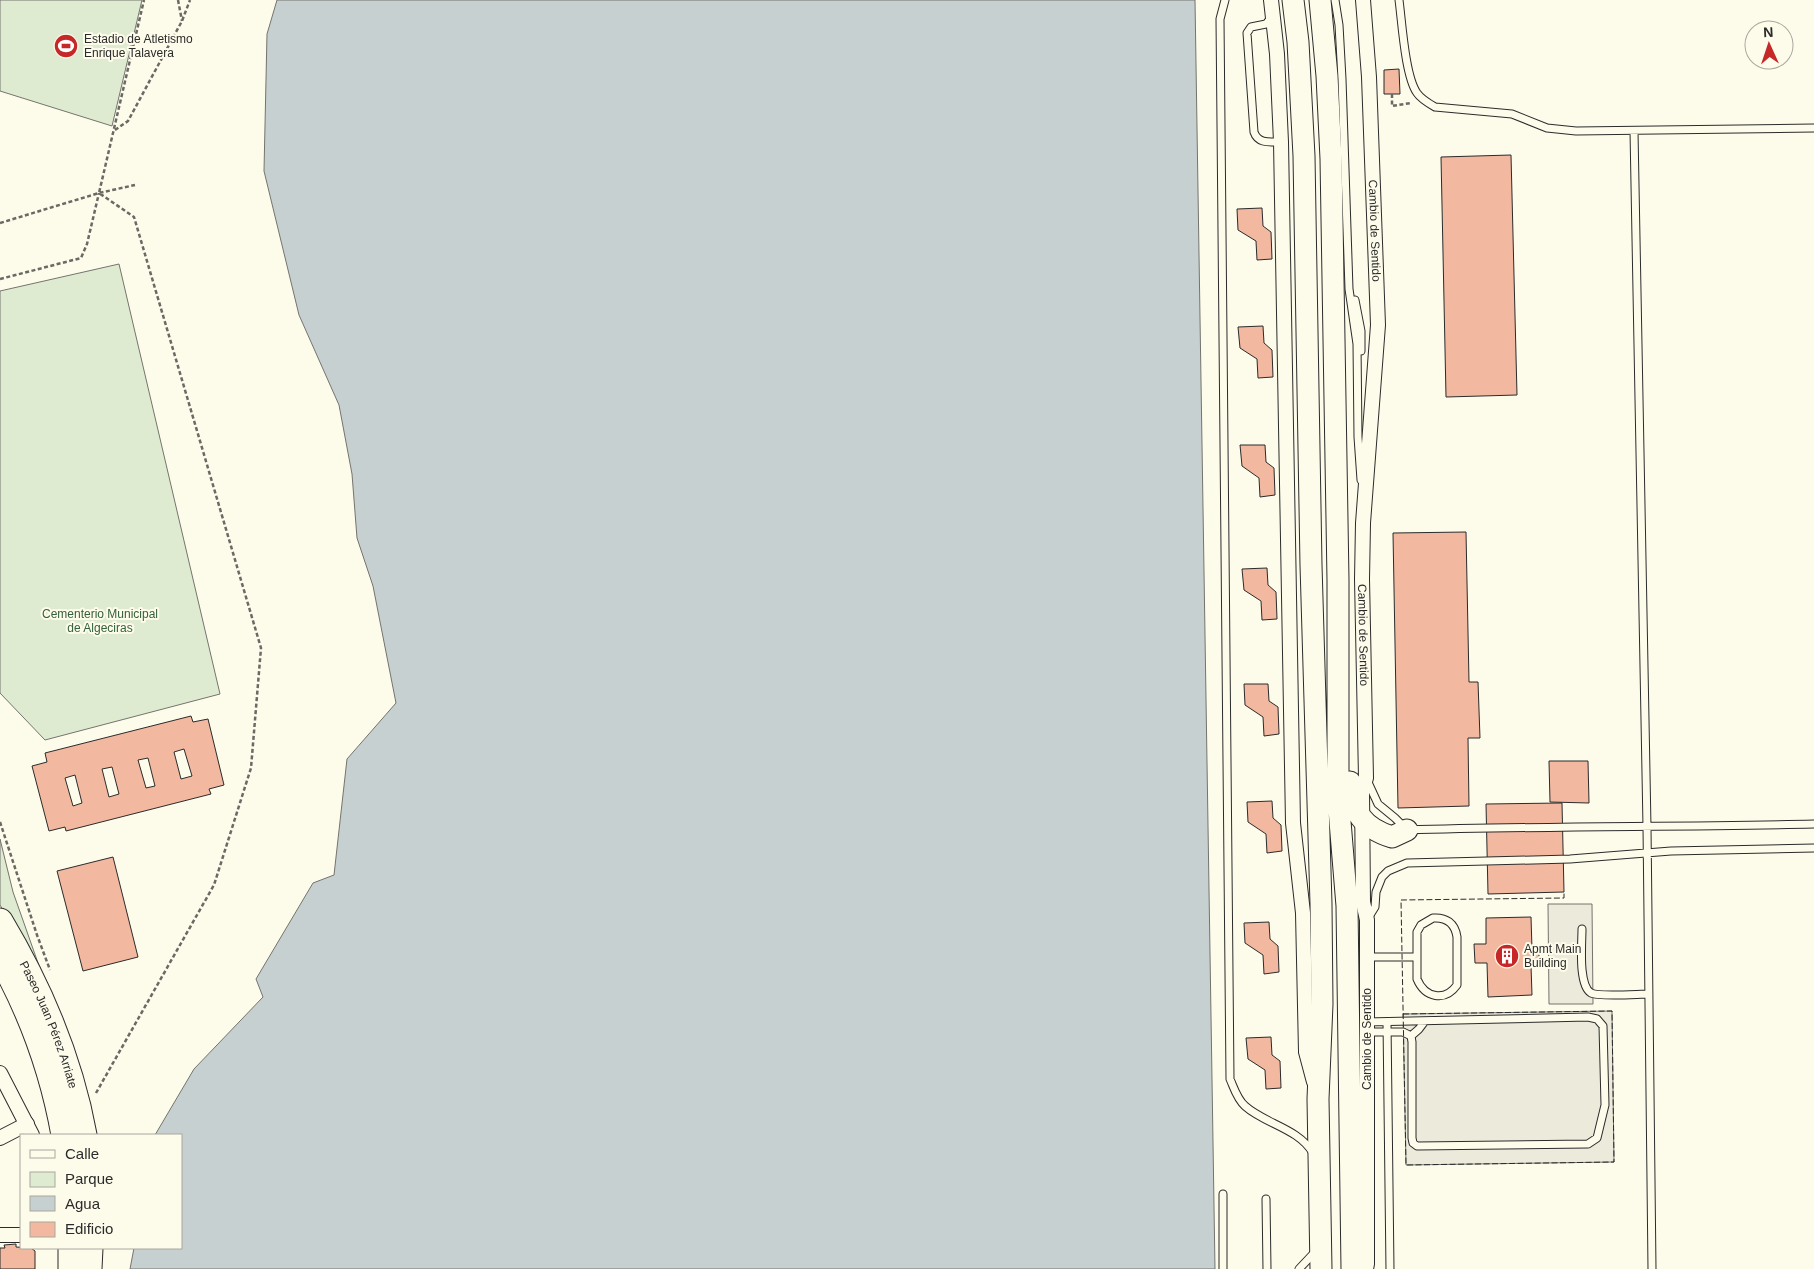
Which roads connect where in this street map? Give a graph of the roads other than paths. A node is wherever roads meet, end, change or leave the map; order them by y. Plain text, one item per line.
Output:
1 (1226, 0) edge
2 (1293, 0) edge
3 (1320, 0) edge
4 (1335, 0) edge
5 (1363, 0) edge
6 (1399, 0) edge
7 (1271, 6) edge
8 (1814, 128) edge
9 (1634, 130) junction
10 (1281, 142) junction
11 (1363, 523) junction
12 (1337, 645) junction
13 (1366, 778) junction
14 (1362, 820) junction
15 (1814, 824) edge
16 (1647, 827) junction
17 (1406, 830) junction
18 (1814, 848) edge
19 (1647, 853) junction
20 (1367, 920) junction
21 (0, 921) edge
22 (1582, 930) dead end
23 (0, 957) edge
24 (1367, 957) junction
25 (1417, 958) junction
26 (1649, 994) junction
27 (1425, 1020) junction
28 (1387, 1022) junction
29 (1366, 1027) junction
30 (1387, 1032) junction
31 (1411, 1036) junction
32 (0, 1073) edge
33 (1318, 1099) junction
34 (29, 1130) edge
35 (64, 1134) edge
36 (84, 1134) edge
37 (0, 1138) edge
38 (1319, 1180) junction
39 (1223, 1194) dead end
40 (1266, 1199) dead end
41 (0, 1235) edge
42 (20, 1235) edge
43 (1320, 1246) junction
44 (71, 1249) edge
45 (90, 1249) edge
46 (71, 1269) edge
47 (89, 1269) edge
48 (1223, 1269) edge
49 (1268, 1269) edge
50 (1300, 1269) edge
51 (1321, 1269) edge
52 (1352, 1269) edge
53 (1366, 1269) edge
54 (1390, 1269) edge
55 (1652, 1269) edge

1 - 38 lane
2 - 33 main road
3 - 12 main road
4 - 11 lane
5 - 11 street, Cambio de Sentido
6 - 9 lane
7 - 10 street
7 - 10 lane
8 - 9 lane
9 - 16 lane
10 - 33 street
11 - 13 street, Cambio de Sentido
12 - 14 main road
12 - 52 main road
13 - 14 street, Cambio de Sentido
13 - 17 lane
14 - 17 main road
14 - 20 street, Cambio de Sentido
15 - 16 lane
16 - 17 lane
16 - 19 lane
18 - 19 lane
19 - 20 lane
19 - 26 lane
20 - 24 street, Cambio de Sentido
21 - 36 highway, Paseo Juan Pérez Arriate
22 - 26 lane
23 - 35 highway, Paseo Juan Pérez Arriate
24 - 25 lane
24 - 29 street, Cambio de Sentido
25 - 25 lane
26 - 55 lane
27 - 28 lane
27 - 31 lane
27 - 31 lane
28 - 29 lane
28 - 30 lane
29 - 30 lane
29 - 53 street, Cambio de Sentido
30 - 31 lane
30 - 54 lane
32 - 34 street
33 - 38 main road
34 - 37 street
38 - 43 main road
39 - 48 lane
40 - 49 lane
41 - 42 street
43 - 50 lane
43 - 51 main road
44 - 46 highway
45 - 47 highway

